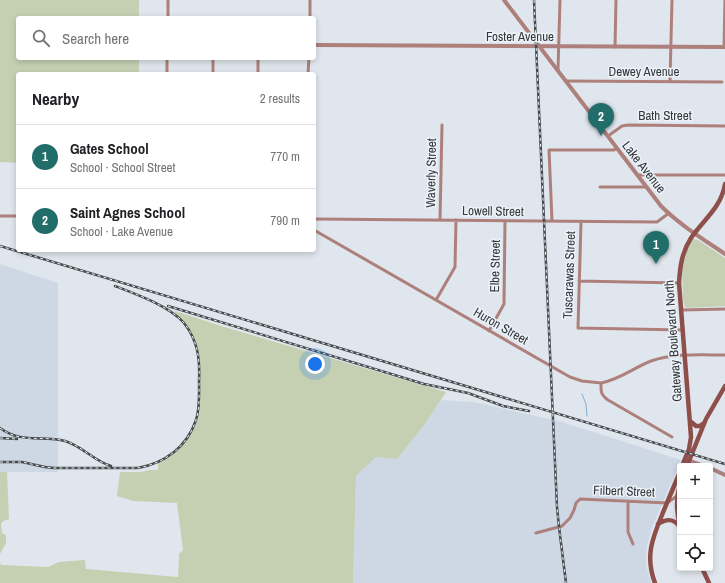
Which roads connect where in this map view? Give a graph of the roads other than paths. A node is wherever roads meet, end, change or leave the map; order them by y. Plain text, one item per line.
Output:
1 (168, 0) edge
2 (310, 0) edge
3 (504, 0) edge
4 (560, 0) edge
5 (616, 0) edge
6 (672, 0) edge
7 (725, 0) edge
8 (168, 16) edge
9 (310, 16) edge
10 (316, 45) edge
11 (539, 47) junction
12 (558, 47) junction
13 (615, 47) junction
14 (671, 47) junction
15 (724, 47) edge
16 (167, 60) edge
17 (213, 60) edge
18 (258, 60) edge
19 (309, 60) edge
20 (558, 71) junction
21 (167, 72) edge
22 (213, 72) edge
23 (258, 72) edge
24 (308, 72) edge
25 (670, 81) junction
26 (566, 82) junction
27 (722, 82) dead end
28 (442, 126) dead end
29 (725, 126) edge
30 (608, 136) junction
31 (617, 148) junction
32 (637, 175) junction
33 (725, 175) edge
34 (725, 184) edge
35 (600, 187) dead end
36 (647, 187) junction
37 (669, 213) junction
38 (0, 216) edge
39 (16, 216) edge
40 (316, 219) edge
41 (440, 220) junction
42 (456, 220) junction
43 (505, 221) junction
44 (552, 221) junction
45 (581, 222) junction
46 (316, 231) edge
47 (695, 233) junction
48 (725, 254) edge
49 (579, 281) junction
50 (679, 282) junction
51 (436, 300) junction
52 (725, 309) edge
53 (682, 310) junction
54 (683, 330) junction
55 (489, 331) junction
56 (685, 355) junction
57 (725, 355) edge
58 (600, 383) junction
59 (725, 386) edge
60 (690, 421) junction
61 (704, 423) junction
62 (672, 437) dead end
63 (687, 460) junction
64 (684, 463) edge
65 (696, 463) edge
66 (713, 469) edge
67 (723, 474) edge
68 (677, 479) edge
69 (677, 496) edge
70 (628, 502) junction
71 (667, 503) junction
72 (658, 524) junction
73 (677, 524) edge
74 (536, 533) dead end
75 (633, 544) dead end
76 (704, 571) edge
77 (655, 583) edge
78 (710, 583) edge

1 - 8 street
2 - 9 street
3 - 11 street, Lake Avenue
4 - 12 street
5 - 13 street
6 - 14 street
7 - 15 street
10 - 11 street, Foster Avenue
11 - 12 street, Foster Avenue
11 - 20 street, Lake Avenue
12 - 13 street, Foster Avenue
12 - 20 street
13 - 14 street, Foster Avenue
14 - 15 street, Foster Avenue
14 - 25 street
16 - 21 street
17 - 22 street
18 - 23 street
19 - 24 street
20 - 26 street, Lake Avenue
25 - 26 street, Dewey Avenue
25 - 27 street, Dewey Avenue
26 - 30 street, Lake Avenue
28 - 41 street, Waverly Street
29 - 30 street, Bath Street
30 - 31 street, Lake Avenue
31 - 32 street, Lake Avenue
31 - 44 street
32 - 33 street
32 - 36 street, Lake Avenue
34 - 47 main road, Gateway Boulevard North
35 - 36 street
36 - 37 street, Lake Avenue
37 - 45 street, Lowell Street
37 - 47 street, Lake Avenue
38 - 39 street
40 - 41 street, Lowell Street
41 - 42 street, Lowell Street
42 - 43 street, Lowell Street
42 - 51 street
43 - 44 street, Lowell Street
43 - 55 street, Elbe Street
44 - 45 street, Lowell Street
45 - 49 street, Tuscarawas Street
46 - 51 street, Huron Street
47 - 48 street, Lake Avenue
47 - 50 main road, Gateway Boulevard North
49 - 50 street
49 - 54 street, Tuscarawas Street
50 - 53 main road, Gateway Boulevard North
51 - 55 street, Huron Street
52 - 53 street
53 - 54 main road, Gateway Boulevard North
54 - 56 main road, Gateway Boulevard North
55 - 58 street, Huron Street
56 - 57 street
56 - 58 street
56 - 60 main road, Gateway Boulevard North
58 - 62 street
59 - 61 main road
60 - 61 main road
60 - 63 main road, Gateway Boulevard North
61 - 63 main road
63 - 64 main road, Gateway Boulevard North
63 - 65 street
66 - 67 street
68 - 71 main road
69 - 71 street, Filbert Street
70 - 71 street, Filbert Street
70 - 74 street, Filbert Street
70 - 75 street
71 - 72 main road
72 - 73 main road
72 - 77 main road
76 - 78 main road

